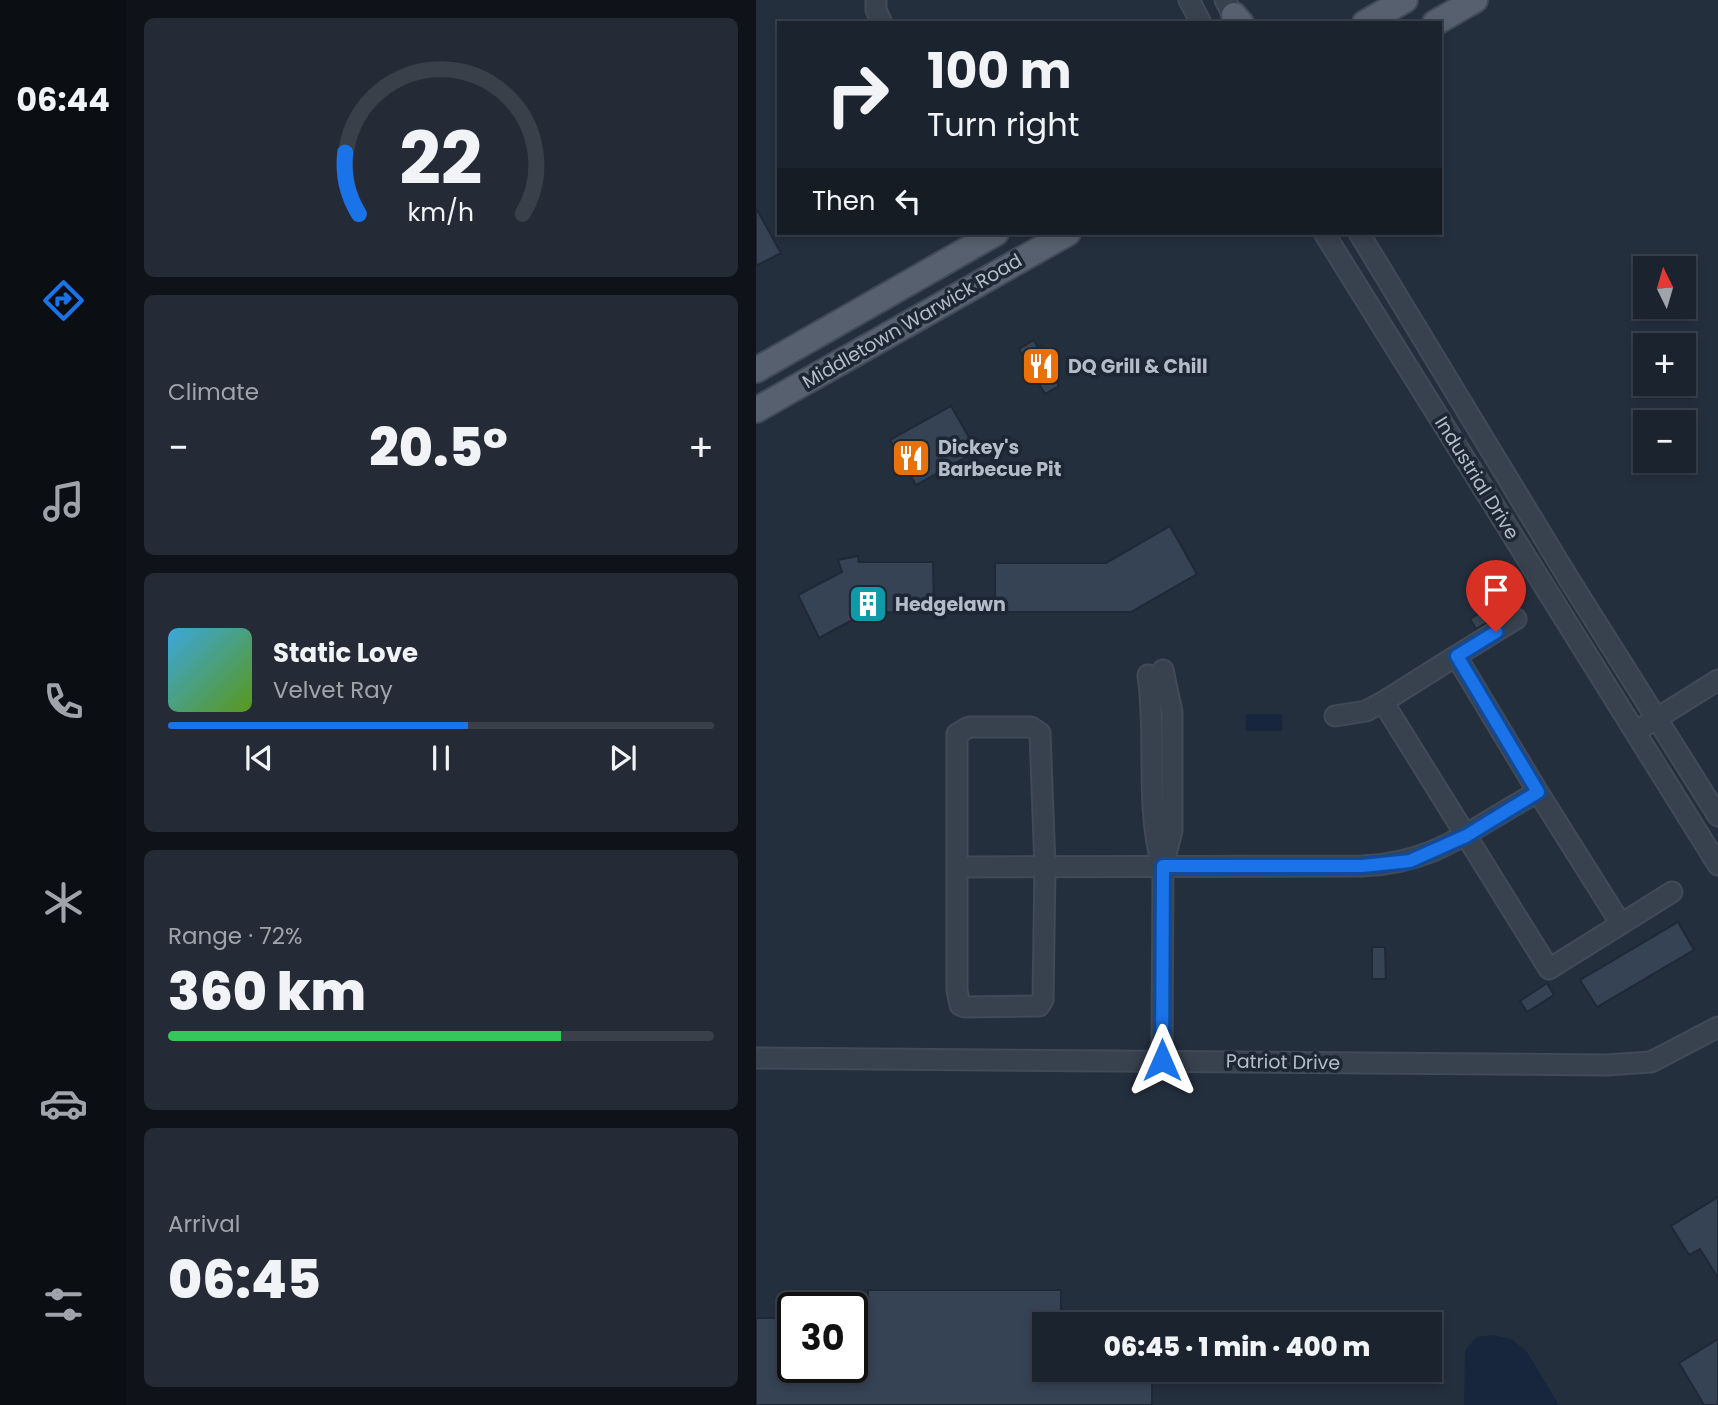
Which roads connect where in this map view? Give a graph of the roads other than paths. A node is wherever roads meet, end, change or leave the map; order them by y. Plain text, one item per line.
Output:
1 (876, 0) edge
2 (1189, 0) edge
3 (1405, 0) edge
4 (1475, 0) edge
5 (881, 21) edge
6 (1200, 21) edge
7 (1368, 21) edge
8 (1439, 21) edge
9 (992, 235) edge
10 (1064, 235) edge
11 (1325, 235) edge
12 (1360, 235) edge
13 (756, 370) edge
14 (756, 410) edge
15 (1516, 619) dead end
16 (1457, 656) junction
17 (1156, 672) dead end
18 (1718, 680) edge
19 (1383, 702) junction
20 (1335, 716) dead end
21 (1658, 717) junction
22 (1635, 732) junction
23 (1538, 792) junction
24 (1718, 816) edge
25 (1466, 836) junction
26 (1718, 865) edge
27 (1163, 866) junction
28 (957, 867) junction
29 (1045, 867) junction
30 (1672, 892) dead end
31 (1621, 924) junction
32 (1718, 1027) edge
33 (756, 1058) edge
34 (1162, 1060) junction

1 - 5 street
2 - 6 street
3 - 7 main road
4 - 8 main road
9 - 13 main road, Middletown Warwick Road
10 - 14 main road, Middletown Warwick Road
11 - 22 street, Industrial Drive
12 - 21 street, Industrial Drive
15 - 16 street
16 - 19 street
16 - 23 street
17 - 27 street
18 - 21 street
19 - 20 street
19 - 25 street
21 - 22 street
21 - 24 street, Industrial Drive
22 - 26 street, Industrial Drive
23 - 25 street
23 - 31 street
25 - 27 street
25 - 31 street
27 - 29 street
27 - 34 street
28 - 29 street
28 - 29 street
28 - 29 street
30 - 31 street
32 - 34 street, Patriot Drive
33 - 34 street, Patriot Drive

